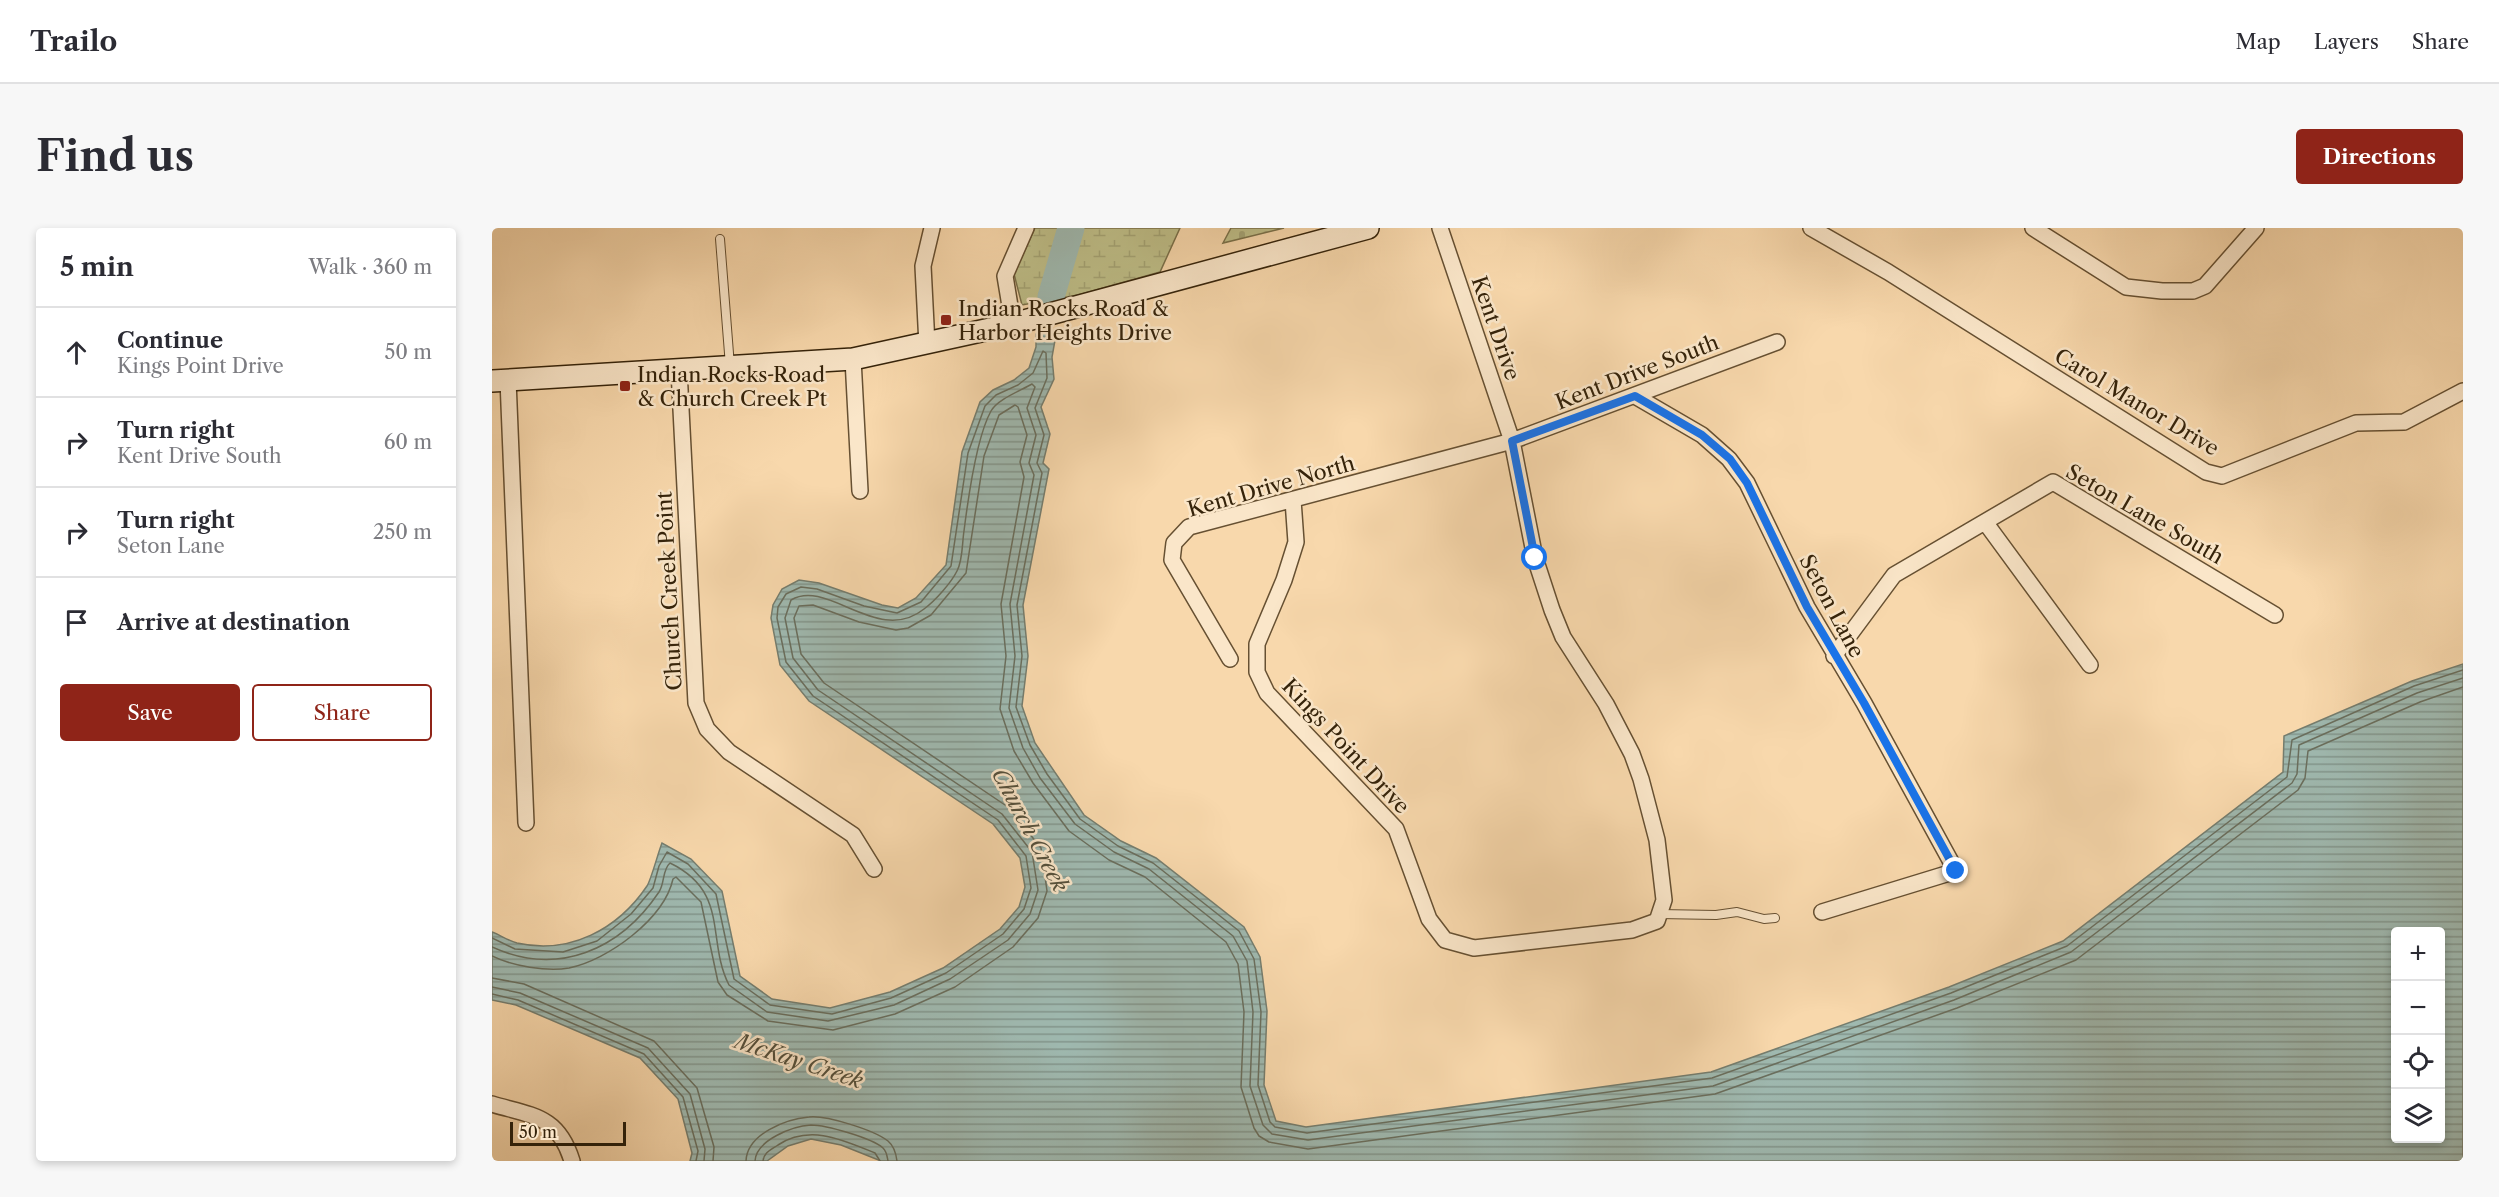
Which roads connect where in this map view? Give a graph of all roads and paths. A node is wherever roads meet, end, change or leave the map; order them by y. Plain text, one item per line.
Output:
1 (932, 228) edge
2 (1026, 228) edge
3 (1368, 228) edge
4 (1440, 228) edge
5 (1811, 228) edge
6 (2033, 228) edge
7 (2256, 228) edge
8 (720, 239) dead end
9 (1013, 324) junction
10 (1777, 342) dead end
11 (927, 345) junction
12 (853, 359) junction
13 (730, 367) junction
14 (679, 370) junction
15 (500, 380) edge
16 (2463, 391) edge
17 (1635, 396) junction
18 (1512, 441) junction
19 (860, 491) dead end
20 (1293, 500) junction
21 (1985, 522) junction
22 (2275, 615) dead end
23 (1834, 656) junction
24 (1230, 659) dead end
25 (2090, 665) dead end
26 (526, 823) dead end
27 (874, 869) dead end
28 (1822, 912) dead end
29 (1659, 914) junction
30 (1775, 918) dead end
31 (492, 1104) edge
32 (572, 1161) edge

1 - 11 street
2 - 9 street
3 - 9 street
4 - 18 street, Kent Drive
5 - 16 street, Carol Manor Drive
6 - 7 street
8 - 13 lane
9 - 11 street
10 - 17 street, Kent Drive South
11 - 12 street
12 - 13 street
12 - 19 street
13 - 14 street
14 - 15 street
14 - 27 street, Church Creek Point
15 - 26 street
17 - 18 street, Kent Drive South
17 - 23 street, Seton Lane
18 - 20 street, Kent Drive North
18 - 29 street
20 - 24 street, Kent Drive North
20 - 29 street, Kings Point Drive
21 - 22 street, Seton Lane South
21 - 23 street, Seton Lane South
21 - 25 street
23 - 28 street, Seton Lane
29 - 30 lane
31 - 32 street

